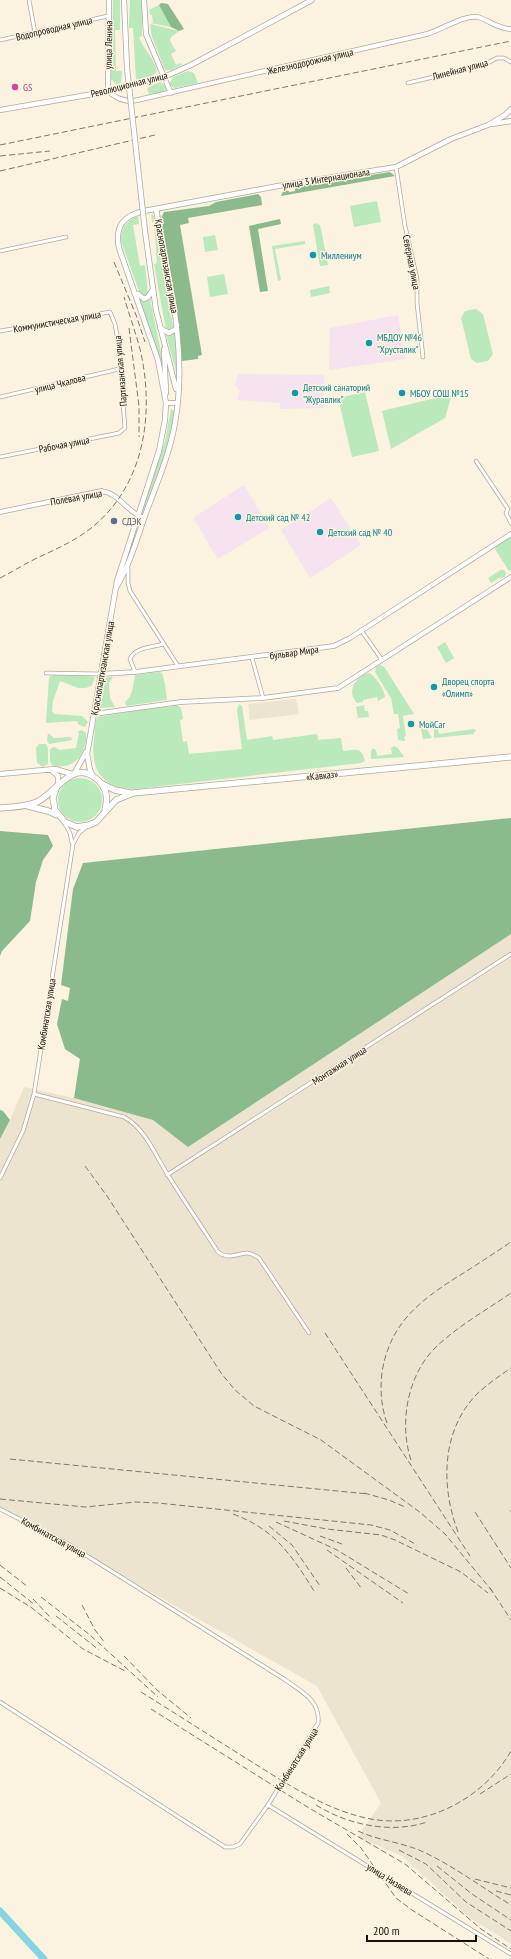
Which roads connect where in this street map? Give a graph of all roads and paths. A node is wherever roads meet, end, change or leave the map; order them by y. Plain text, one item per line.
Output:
1 (29, 0) edge
2 (109, 0) edge
3 (124, 0) edge
4 (144, 0) edge
5 (312, 0) edge
6 (108, 16) junction
7 (511, 29) edge
8 (34, 33) junction
9 (0, 40) edge
10 (511, 62) edge
11 (164, 77) junction
12 (408, 83) dead end
13 (108, 91) junction
14 (171, 93) junction
15 (0, 110) edge
16 (511, 110) edge
17 (511, 121) edge
18 (488, 125) junction
19 (396, 167) junction
20 (156, 209) junction
21 (66, 237) dead end
22 (0, 251) edge
23 (153, 288) junction
24 (136, 291) junction
25 (112, 314) joint
26 (177, 326) junction
27 (160, 328) junction
28 (0, 331) edge
29 (163, 342) junction
30 (424, 357) dead end
31 (119, 369) junction
32 (0, 397) edge
33 (178, 401) junction
34 (166, 403) junction
35 (125, 428) joint
36 (0, 457) edge
37 (476, 461) dead end
38 (0, 512) edge
39 (138, 516) junction
40 (144, 518) junction
41 (511, 523) edge
42 (511, 534) edge
43 (128, 565) junction
44 (511, 577) edge
45 (115, 589) junction
46 (361, 630) junction
47 (164, 644) junction
48 (252, 658) junction
49 (382, 660) junction
50 (178, 666) junction
51 (135, 672) junction
52 (46, 673) dead end
53 (100, 674) junction
54 (264, 698) junction
55 (94, 714) junction
56 (88, 747) junction
57 (511, 757) edge
58 (47, 770) junction
59 (0, 774) edge
60 (73, 774) junction
61 (93, 776) junction
62 (102, 784) junction
63 (58, 785) junction
64 (133, 794) junction
65 (18, 806) junction
66 (0, 808) edge
67 (105, 810) junction
68 (58, 815) junction
69 (64, 822) junction
70 (89, 825) junction
71 (73, 844) junction
72 (511, 954) edge
73 (34, 1094) junction
74 (167, 1175) junction
75 (0, 1178) edge
76 (309, 1334) dead end
77 (0, 1508) edge
78 (0, 1702) edge
79 (268, 1805) junction
80 (511, 1954) edge

1 - 8 street
2 - 6 main road, улица Ленина
3 - 23 main road, bridge
4 - 11 main road
5 - 11 main road, Революционная улица
6 - 8 street, Водопроводная улица
6 - 13 main road, улица Ленина
7 - 14 street, Железнодорожная улица
8 - 9 street, Водопроводная улица
10 - 12 street, Линейная улица
11 - 13 main road, Революционная улица
11 - 14 street
13 - 14 street, Железнодорожная улица
13 - 15 main road, Революционная улица
16 - 18 main road, улица 3 Интернационала
17 - 18 main road, улица 3 Интернационала
18 - 19 main road, улица 3 Интернационала
19 - 20 main road, улица 3 Интернационала
19 - 30 street, Северная улица
20 - 24 main road, Краснопартизанская улица
20 - 26 main road, Краснопартизанская улица
21 - 22 street
23 - 24 main road
23 - 27 main road
24 - 34 main road, Краснопартизанская улица
25 - 28 street, Коммунистическая улица
25 - 31 street, Партизанская улица
26 - 27 main road
26 - 33 main road, Краснопартизанская улица
27 - 29 main road
29 - 33 main road
29 - 34 main road
31 - 32 street, улица Чкалова
31 - 35 street, Партизанская улица
33 - 34 street
33 - 40 main road, Краснопартизанская улица
34 - 39 main road, Краснопартизанская улица
35 - 36 street, Рабочая улица
37 - 41 street
38 - 39 street, Полевая улица
39 - 40 street, Полевая улица
39 - 45 main road, Краснопартизанская улица
40 - 43 main road, Краснопартизанская улица
42 - 46 street, бульвар Мира
43 - 45 main road, Краснопартизанская улица
43 - 47 street
44 - 49 street
45 - 53 main road, Краснопартизанская улица
46 - 48 street, бульвар Мира
46 - 49 street
47 - 50 street
47 - 51 street
48 - 50 street, бульвар Мира
48 - 54 street
49 - 54 street
50 - 51 street, бульвар Мира
51 - 53 street, бульвар Мира
52 - 53 street, бульвар Мира
53 - 55 main road, Краснопартизанская улица
54 - 55 street
55 - 56 main road, Краснопартизанская улица
56 - 60 main road, Краснопартизанская улица
56 - 61 main road, Краснопартизанская улица
57 - 64 highway, «Кавказ»
58 - 59 main road
58 - 60 main road
58 - 63 main road
60 - 61 highway
60 - 63 highway
61 - 62 highway, «Кавказ»
62 - 64 highway, «Кавказ»
62 - 67 highway
63 - 65 highway
63 - 68 highway
64 - 67 highway, «Кавказ»
65 - 66 highway
65 - 68 highway
67 - 70 highway, «Кавказ»
68 - 69 highway
69 - 70 highway
69 - 71 street, Комбинатская улица
70 - 71 street, Комбинатская улица
71 - 73 street, Комбинатская улица
72 - 74 street, Монтажная улица
73 - 74 street
73 - 75 street, Комбинатская улица
74 - 76 street
77 - 79 street, Комбинатская улица
78 - 79 street, Комбинатская улица
79 - 80 street, улица Низяева

